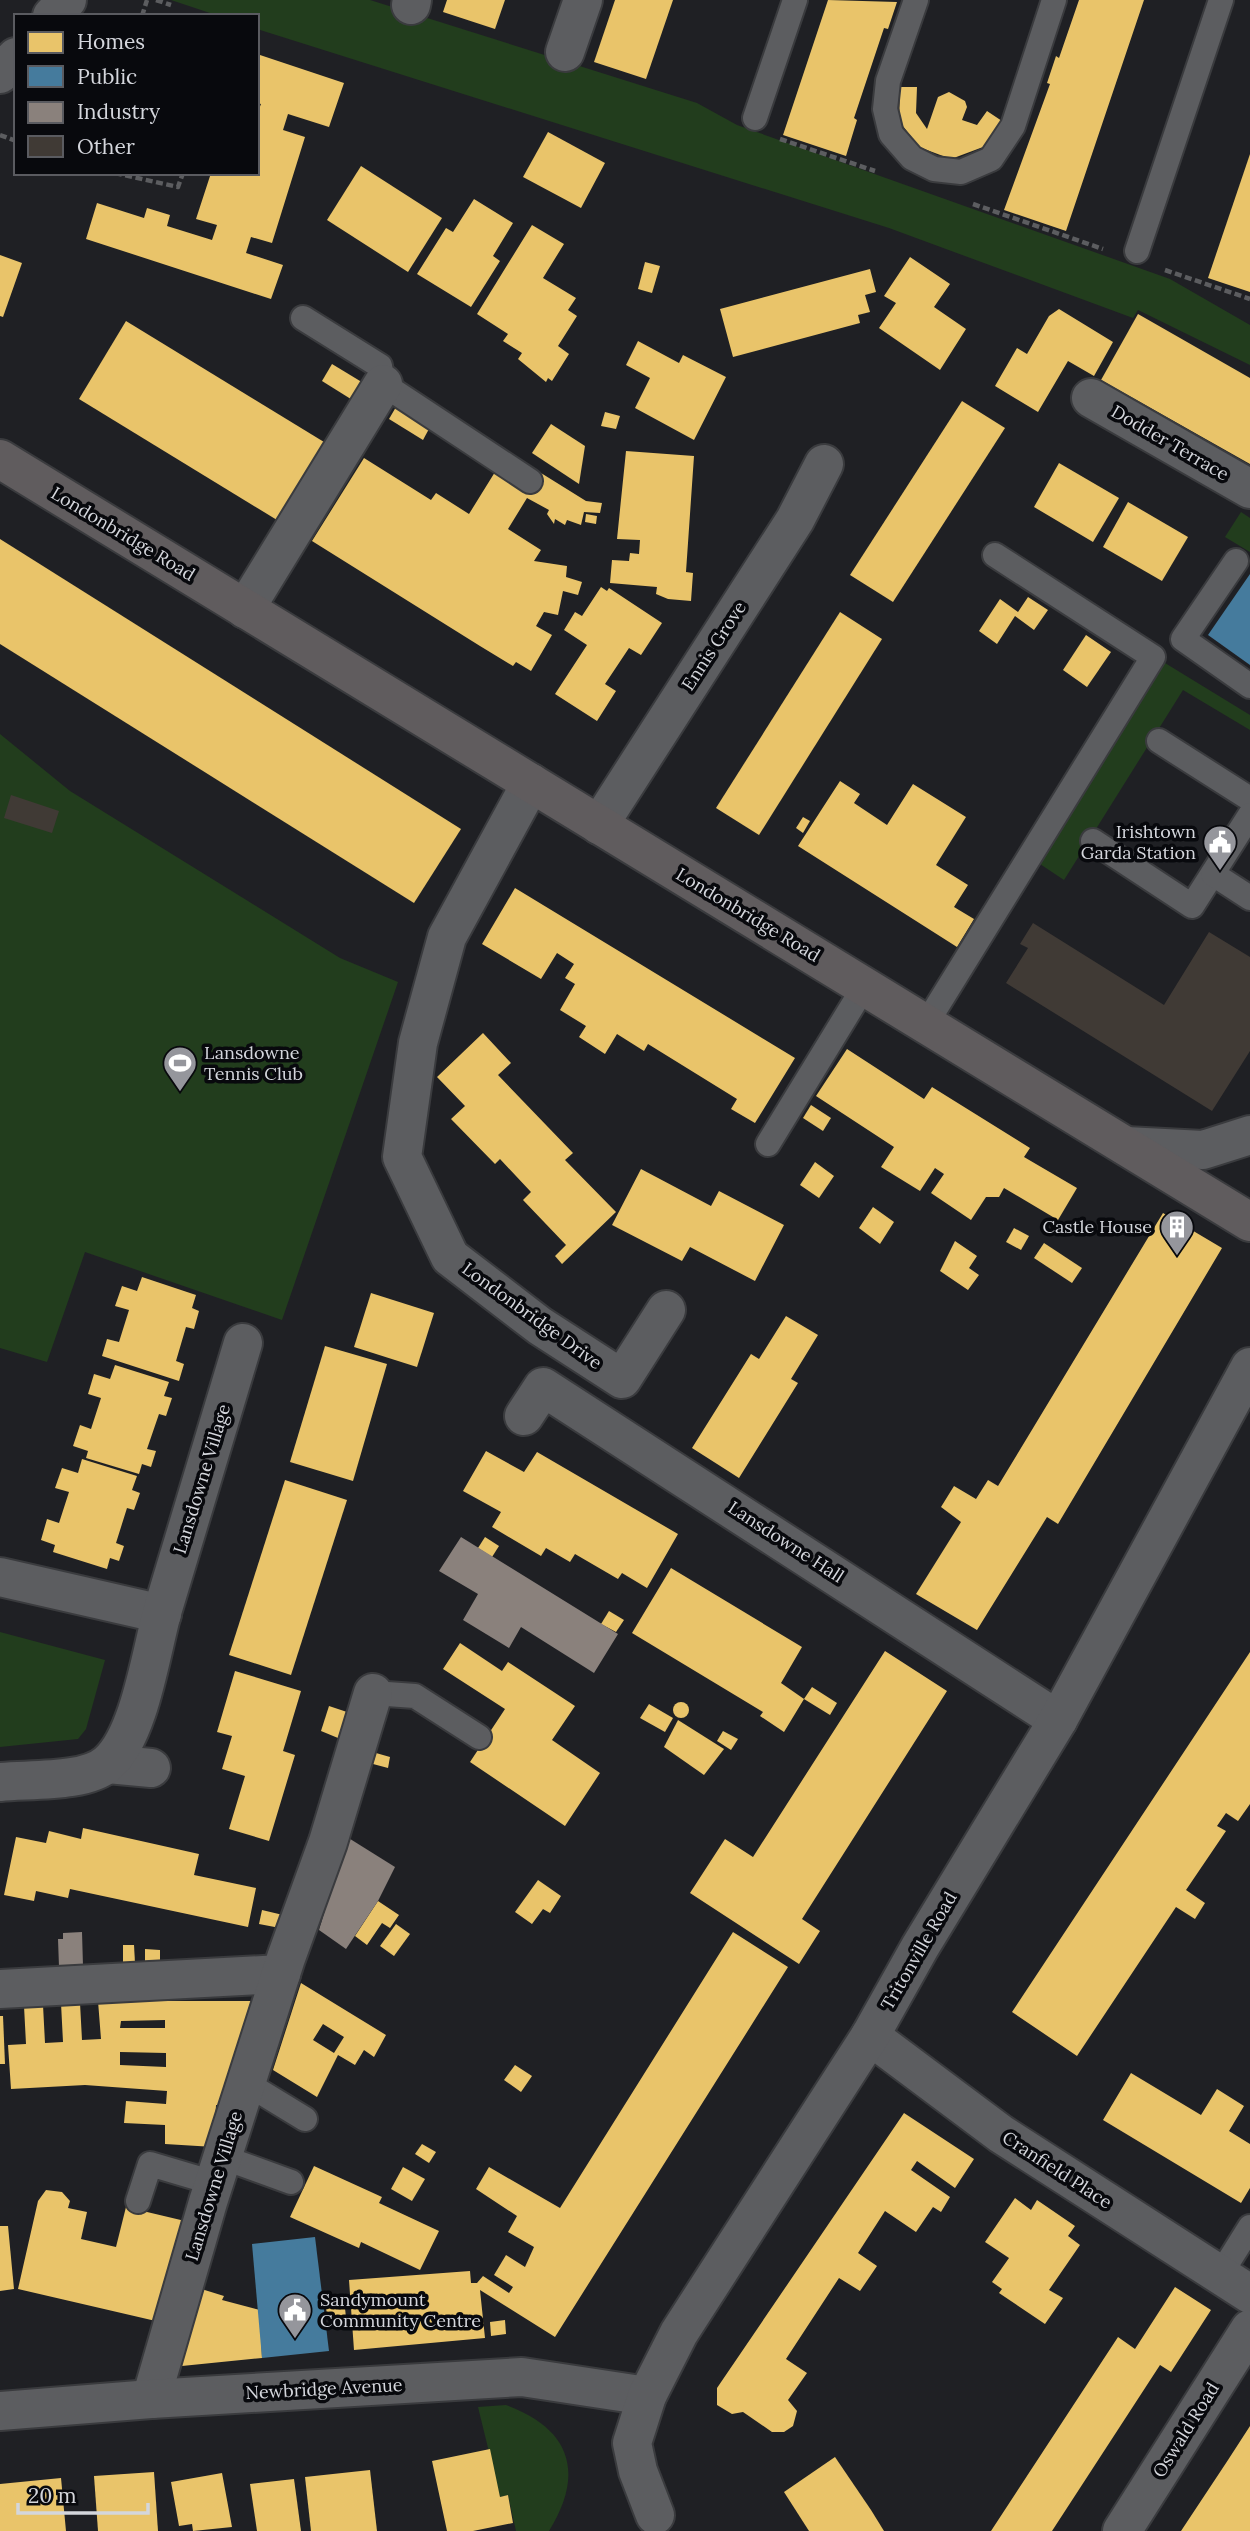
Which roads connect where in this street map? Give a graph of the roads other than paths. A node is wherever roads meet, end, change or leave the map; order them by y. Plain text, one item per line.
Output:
1 (67, 0) edge
2 (583, 0) edge
3 (795, 0) edge
4 (916, 0) edge
5 (1054, 0) edge
6 (1222, 0) edge
7 (54, 14) edge
8 (565, 52) dead end
9 (14, 59) edge
10 (0, 74) edge
11 (755, 118) road end
12 (1137, 251) dead end
13 (303, 318) dead end
14 (383, 384) junction
15 (1091, 398) dead end
16 (0, 459) edge
17 (824, 464) dead end
18 (530, 481) dead end
19 (1250, 489) edge
20 (995, 555) dead end
21 (1236, 561) dead end
22 (245, 609) junction
23 (1250, 686) edge
24 (1159, 741) dead end
25 (531, 783) junction
26 (1250, 799) edge
27 (1250, 815) edge
28 (599, 825) junction
29 (1093, 841) dead end
30 (1213, 874) junction
31 (1250, 898) edge
32 (864, 987) junction
33 (926, 1024) junction
34 (1250, 1135) edge
35 (768, 1144) dead end
36 (1126, 1146) junction
37 (1250, 1222) edge
38 (666, 1310) dead end
39 (243, 1343) dead end
40 (1250, 1367) edge
41 (524, 1416) dead end
42 (0, 1577) edge
43 (162, 1614) junction
44 (373, 1693) joint
45 (1058, 1720) junction
46 (480, 1737) dead end
47 (108, 1764) junction
48 (151, 1768) dead end
49 (0, 1782) edge
50 (281, 1974) junction
51 (0, 1989) edge
52 (870, 2036) junction
53 (246, 2083) junction
54 (305, 2119) dead end
55 (218, 2170) junction
56 (291, 2182) dead end
57 (138, 2201) dead end
58 (1250, 2227) edge
59 (1235, 2285) edge
60 (1250, 2329) edge
61 (647, 2396) junction
62 (151, 2399) junction
63 (0, 2411) edge
64 (656, 2526) edge
65 (1122, 2531) edge

1 - 7 street
2 - 8 street
3 - 11 lane
4 - 5 lane
6 - 12 lane
9 - 10 street
13 - 14 lane
14 - 18 lane
14 - 22 street
15 - 19 street, Dodder Terrace
16 - 22 main road, Londonbridge Road
17 - 28 street, Ennis Grove
20 - 33 lane
21 - 23 lane
22 - 25 main road, Londonbridge Road
24 - 26 lane
25 - 28 main road, Londonbridge Road
25 - 38 street, Londonbridge Drive
27 - 30 lane
28 - 32 main road, Londonbridge Road
29 - 30 lane
30 - 31 lane
32 - 33 main road, Londonbridge Road
32 - 35 lane
33 - 36 main road, Londonbridge Road
34 - 36 street
36 - 37 main road, Londonbridge Road
39 - 43 street, Lansdowne Village
40 - 45 street, Tritonville Road
41 - 45 street, Lansdowne Hall
42 - 43 street
43 - 47 street, Lansdowne Village
44 - 46 lane
44 - 50 street, Lansdowne Village
45 - 52 street, Tritonville Road
47 - 48 street
47 - 49 street
50 - 51 street
50 - 53 street, Lansdowne Village
52 - 59 street, Cranfield Place
52 - 61 street, Tritonville Road
53 - 54 lane
53 - 55 street, Lansdowne Village
55 - 56 lane
55 - 57 lane
55 - 62 street, Lansdowne Village
58 - 59 lane
60 - 65 street, Oswald Road
61 - 62 street, Newbridge Avenue
61 - 64 street, Tritonville Road
62 - 63 street, Newbridge Avenue

